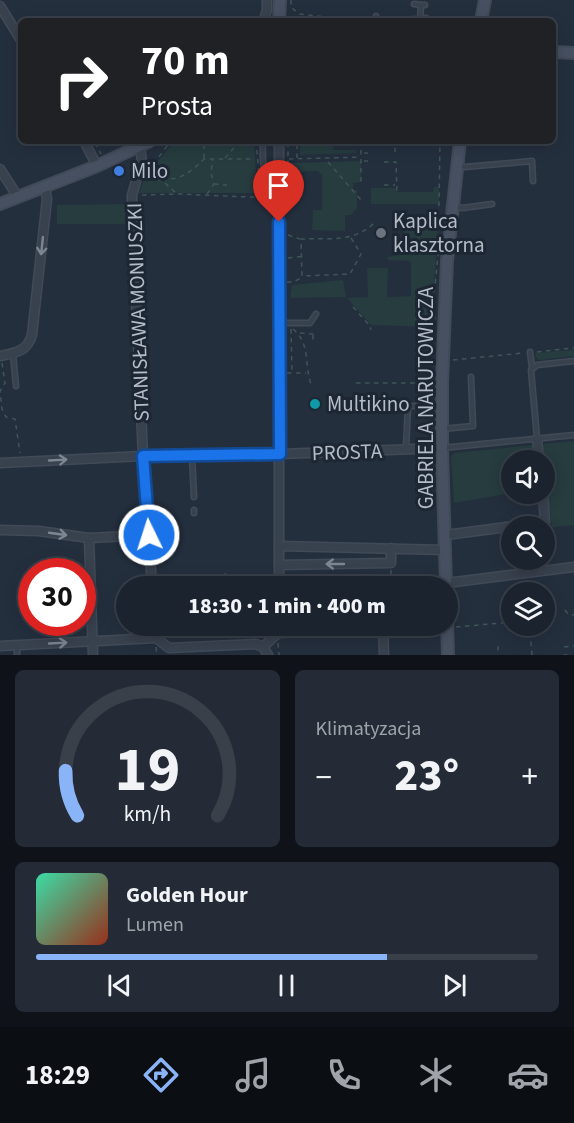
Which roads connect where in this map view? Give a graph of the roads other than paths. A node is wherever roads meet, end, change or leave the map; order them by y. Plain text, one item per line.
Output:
1 (267, 0) edge
2 (280, 0) edge
3 (485, 0) edge
4 (414, 4) dead end
5 (0, 6) edge
6 (265, 18) edge
7 (279, 18) edge
8 (421, 18) edge
9 (482, 18) edge
10 (18, 35) edge
11 (86, 144) edge
12 (145, 144) edge
13 (263, 144) edge
14 (279, 144) edge
15 (460, 144) edge
16 (100, 162) junction
17 (457, 165) junction
18 (0, 169) edge
19 (279, 178) junction
20 (533, 181) dead end
21 (45, 188) junction
22 (18, 197) junction
23 (0, 204) edge
24 (492, 204) dead end
25 (452, 206) junction
26 (315, 314) dead end
27 (286, 325) junction
28 (530, 352) road end
29 (12, 353) junction
30 (1, 356) edge
31 (574, 361) edge
32 (532, 368) junction
33 (471, 377) dead end
34 (16, 386) dead end
35 (442, 406) junction
36 (442, 429) junction
37 (574, 435) edge
38 (537, 439) junction
39 (442, 448) junction
40 (406, 449) junction
41 (538, 450) edge
42 (280, 454) junction
43 (143, 456) junction
44 (192, 456) junction
45 (0, 463) edge
46 (194, 497) dead end
47 (544, 504) edge
48 (0, 530) edge
49 (149, 535) junction
50 (446, 535) junction
51 (89, 538) junction
52 (279, 546) junction
53 (391, 548) junction
54 (446, 550) junction
55 (279, 565) junction
56 (574, 567) edge
57 (151, 576) edge
58 (279, 576) edge
59 (447, 576) edge
60 (458, 582) edge
61 (124, 636) edge
62 (159, 636) edge
63 (271, 636) edge
64 (383, 636) edge
65 (449, 636) edge
66 (92, 640) junction
67 (17, 645) junction
68 (0, 646) edge
69 (262, 646) junction
70 (169, 652) edge
71 (17, 655) edge
72 (93, 655) edge
73 (268, 655) edge
74 (384, 655) edge
75 (448, 655) edge

1 - 6 street
2 - 7 street
3 - 9 street
4 - 8 lane
5 - 10 street
11 - 16 street
12 - 16 street
12 - 43 street, STANISŁAWA MONIUSZKI
13 - 19 lane
14 - 19 street
15 - 17 street, GABRIELA NARUTOWICZA
16 - 21 street
17 - 20 lane
17 - 25 street, GABRIELA NARUTOWICZA
18 - 22 street
19 - 27 street
21 - 22 street
21 -> 29 street
22 - 23 street
24 - 25 lane
25 - 35 street, GABRIELA NARUTOWICZA
26 - 27 lane
27 - 42 street
28 - 32 lane
29 - 30 street
29 - 34 lane
31 - 32 lane
32 - 38 lane
33 - 36 lane
35 - 36 street, GABRIELA NARUTOWICZA
35 - 40 lane
36 - 39 street, GABRIELA NARUTOWICZA
37 - 38 lane
38 - 39 lane
38 - 41 street
39 - 40 street, PROSTA
39 - 50 street, GABRIELA NARUTOWICZA
40 - 42 street, PROSTA
42 - 44 street, PROSTA
42 - 52 street
43 - 44 street, PROSTA
45 -> 43 street, PROSTA
43 - 49 street, STANISŁAWA MONIUSZKI
44 - 46 lane
47 - 50 street
48 -> 51 street
49 - 51 street
49 - 57 street, STANISŁAWA MONIUSZKI
50 - 54 street, GABRIELA NARUTOWICZA
51 - 66 street
52 - 53 street
52 - 55 street
53 - 54 street
53 -> 55 street
54 - 59 street, GABRIELA NARUTOWICZA
55 - 58 street
56 - 60 street
61 - 66 street
62 - 70 street
63 - 69 street
64 - 74 street
65 - 75 street, GABRIELA NARUTOWICZA
67 -> 66 street
66 - 72 street
67 - 68 street
67 - 71 lane
69 - 70 street
69 - 73 street

